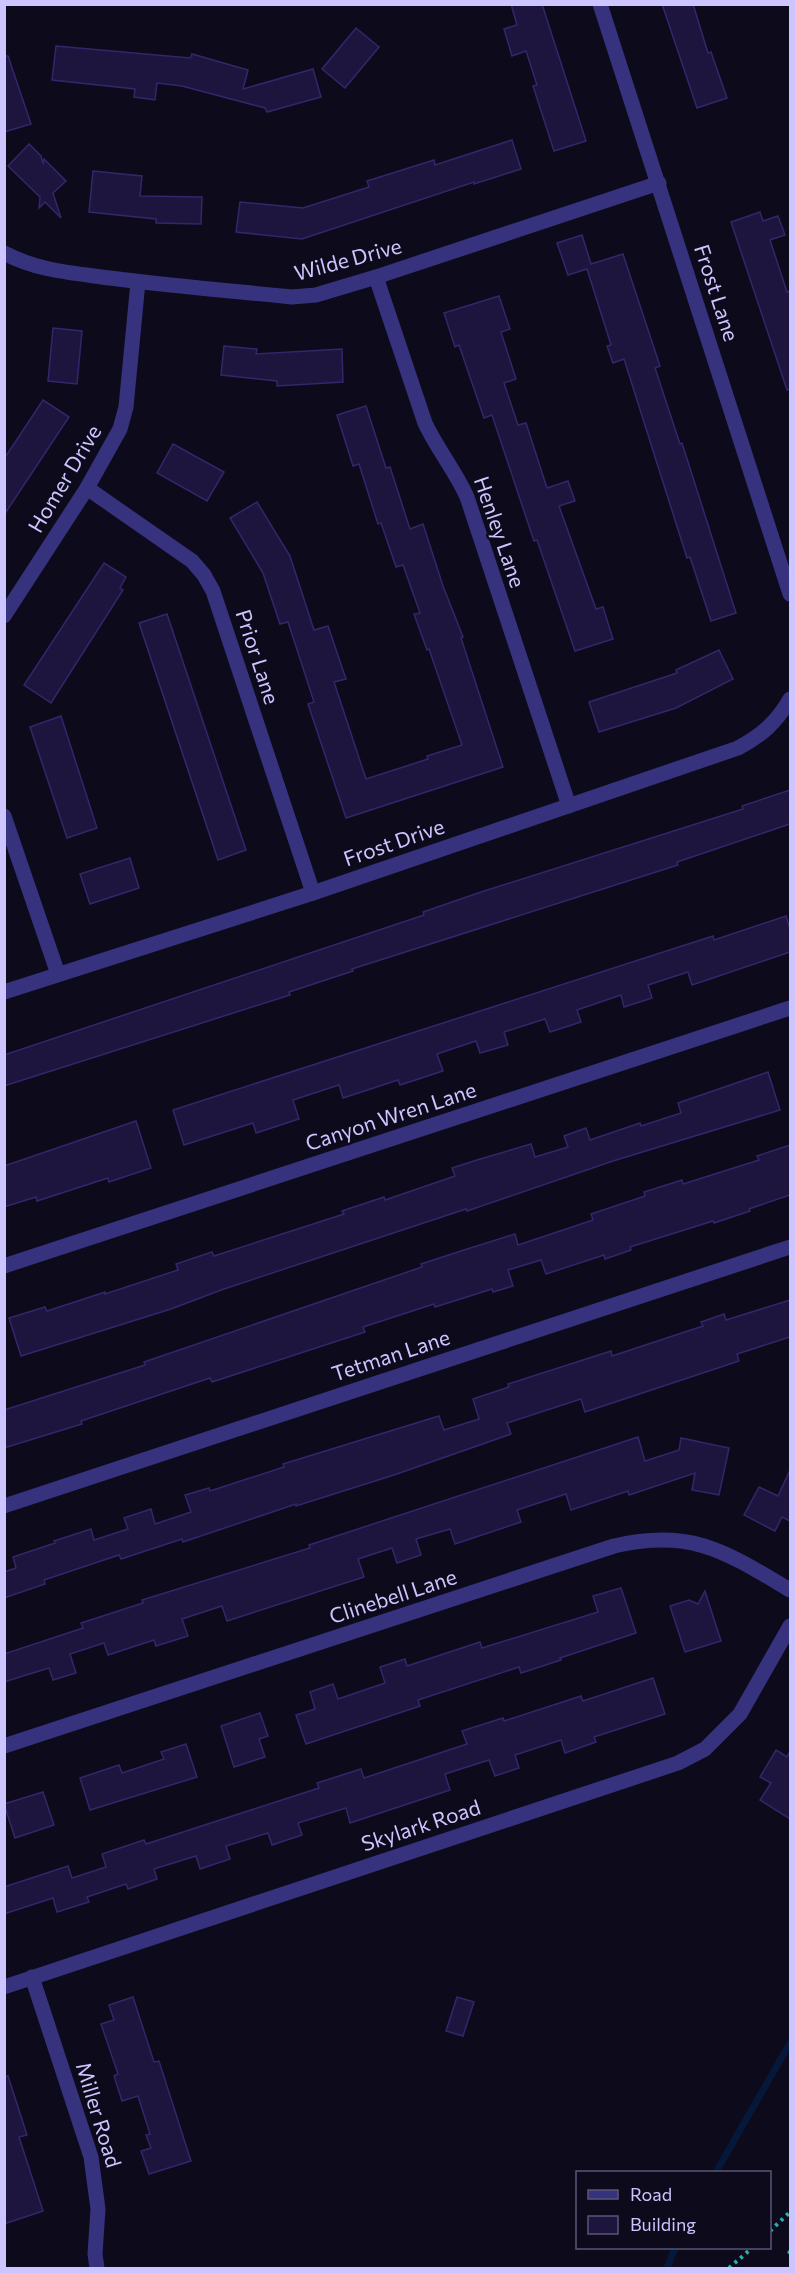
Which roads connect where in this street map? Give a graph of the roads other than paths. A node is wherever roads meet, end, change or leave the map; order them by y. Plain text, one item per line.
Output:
1 (600, 4) edge
2 (659, 183) junction
3 (4, 253) edge
4 (376, 277) junction
5 (138, 282) junction
6 (87, 488) junction
7 (790, 594) edge
8 (4, 616) edge
9 (787, 705) edge
10 (569, 806) junction
11 (4, 816) edge
12 (313, 893) junction
13 (58, 974) junction
14 (4, 992) edge
15 (790, 1008) edge
16 (790, 1247) edge
17 (4, 1266) edge
18 (4, 1506) edge
19 (790, 1590) edge
20 (790, 1626) edge
21 (4, 1746) edge
22 (32, 1977) junction
23 (4, 1987) edge
24 (97, 2268) edge

1 - 2 street, Frost Lane
2 - 4 street, Wilde Drive
2 - 7 street, Frost Lane
3 - 5 street, Wilde Drive
4 - 5 street, Wilde Drive
4 - 10 street, Henley Lane
5 - 6 street, Homer Drive
6 - 8 street, Homer Drive
6 - 12 street, Prior Lane
9 - 10 street, Frost Drive
10 - 12 street, Frost Drive
11 - 13 street
12 - 13 street, Frost Drive
13 - 14 street, Frost Drive
15 - 17 street, Canyon Wren Lane
16 - 18 street, Tetman Lane
19 - 21 street, Clinebell Lane
20 - 22 street, Skylark Road
22 - 23 street, Skylark Road
22 - 24 street, Miller Road

